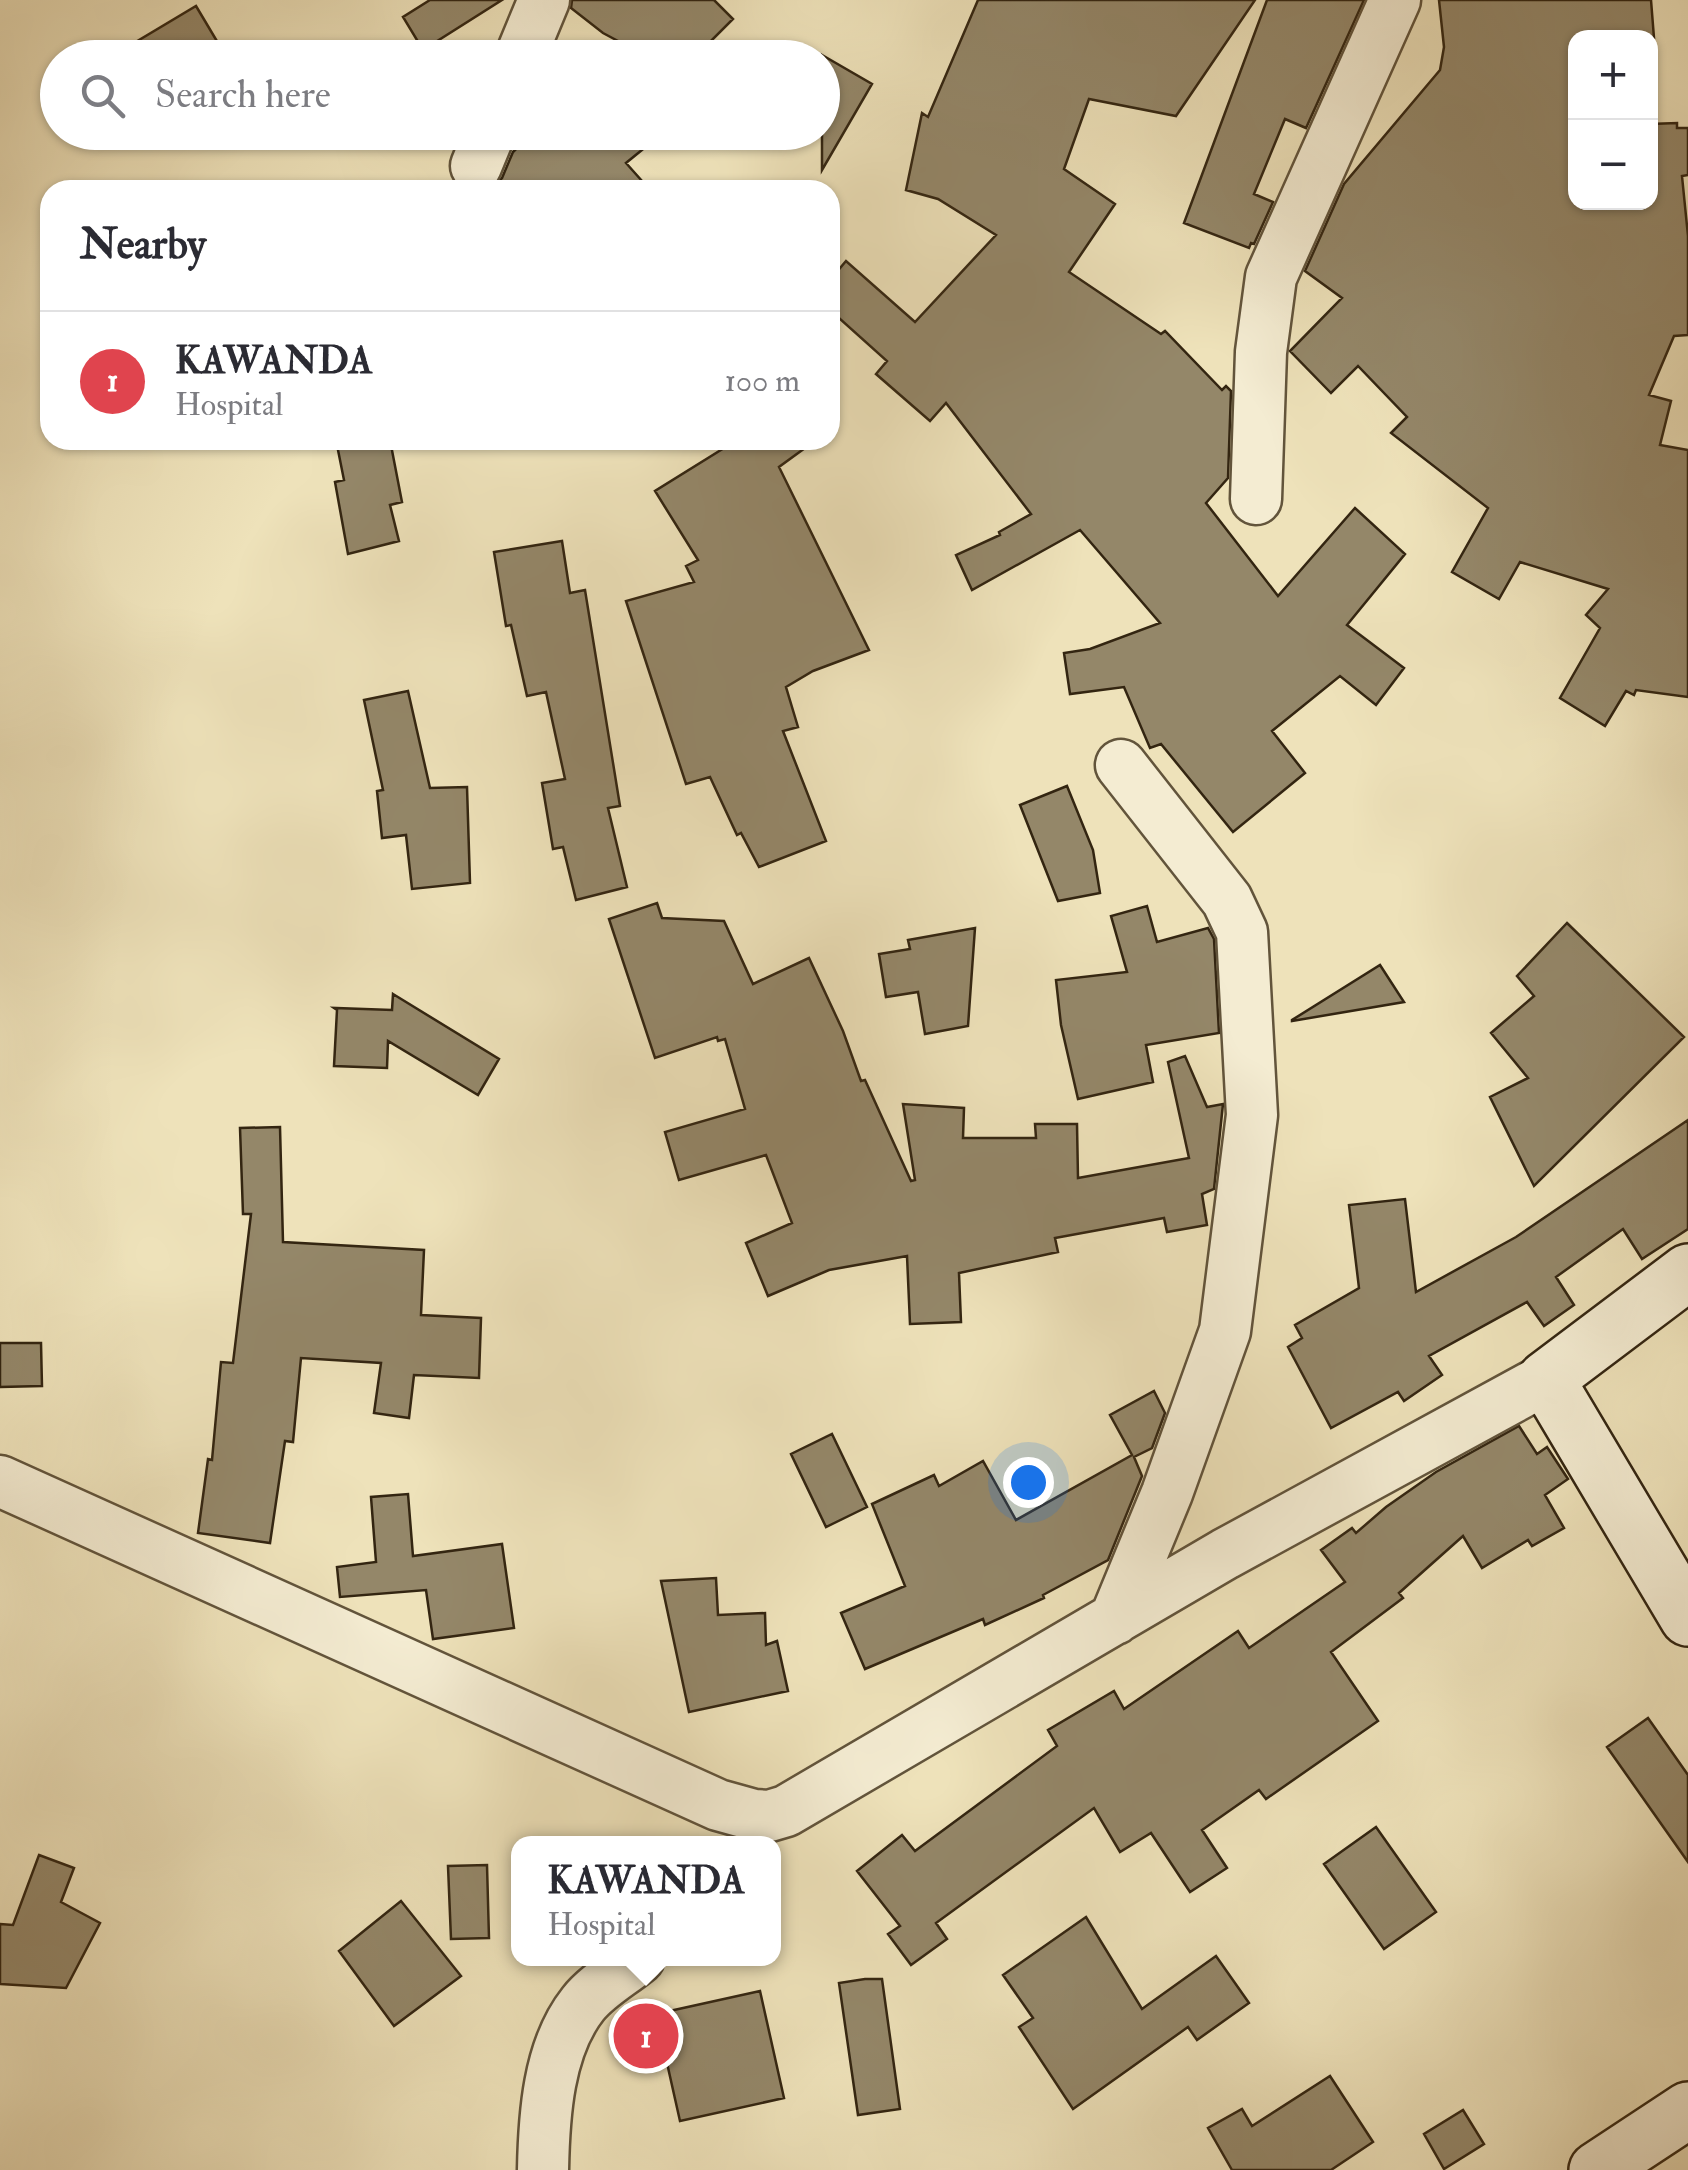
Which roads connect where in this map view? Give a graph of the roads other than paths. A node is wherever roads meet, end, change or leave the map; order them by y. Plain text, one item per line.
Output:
1 (544, 0) edge
2 (1396, 0) edge
3 (527, 40) edge
4 (1256, 498) dead end
5 (1121, 765) dead end
6 (1688, 1272) edge
7 (1546, 1379) junction
8 (0, 1480) edge
9 (1688, 1618) edge
10 (1115, 1619) junction
11 (759, 1830) edge
12 (628, 1966) edge
13 (1688, 2110) edge
14 (543, 2170) edge
15 (1597, 2170) edge

1 - 3 street
2 - 4 street
5 - 10 street
6 - 7 street
7 - 9 street
7 - 10 street
8 - 11 street
10 - 11 street
12 - 14 street
13 - 15 street

